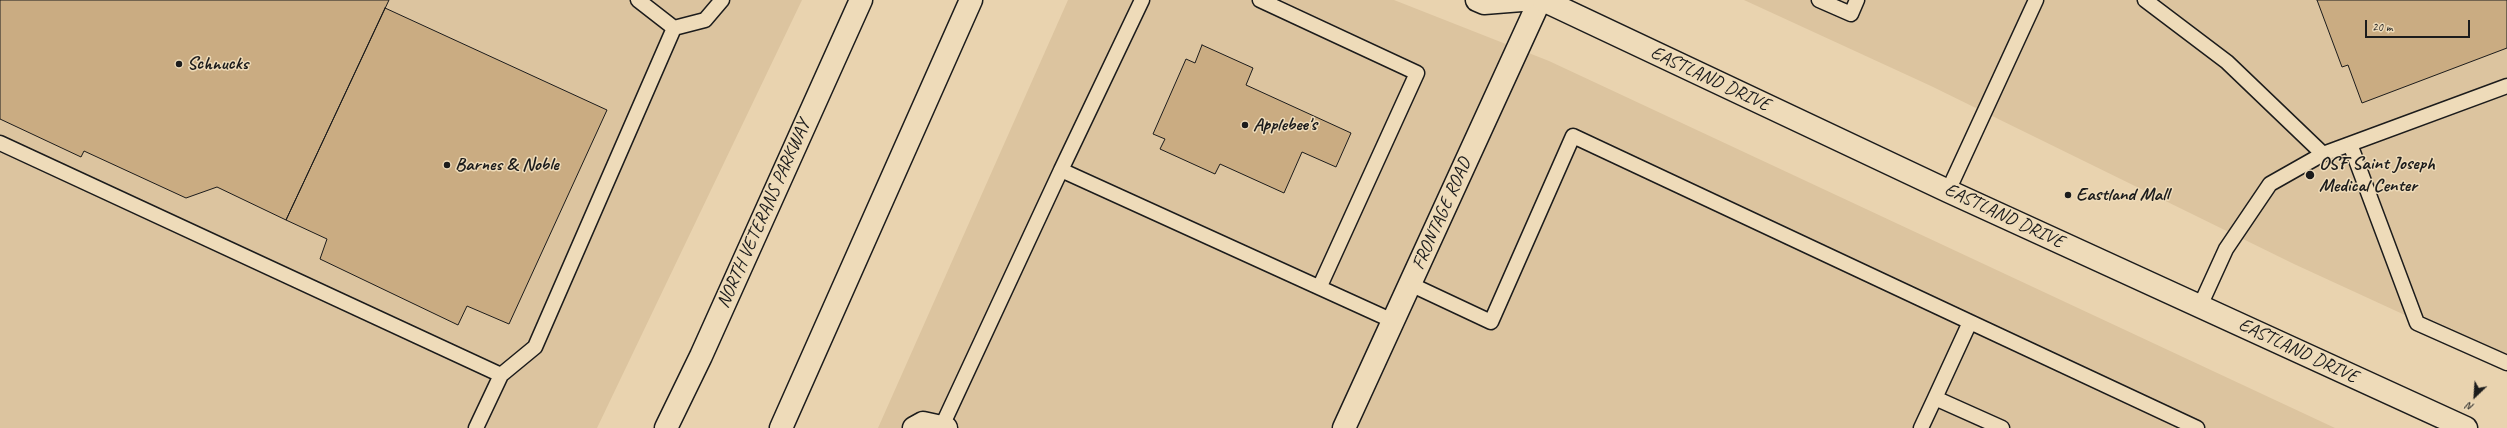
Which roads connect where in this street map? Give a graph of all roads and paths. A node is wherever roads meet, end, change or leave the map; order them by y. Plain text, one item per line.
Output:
1 (638, 0) edge
2 (722, 0) edge
3 (861, 0) edge
4 (971, 0) edge
5 (1142, 0) edge
6 (1260, 0) edge
7 (1477, 0) edge
8 (1522, 0) edge
9 (1540, 0) edge
10 (1544, 0) edge
11 (1819, 0) edge
12 (1857, 0) edge
13 (2036, 0) edge
14 (2145, 0) edge
15 (674, 28) junction
16 (2507, 86) edge
17 (0, 143) edge
18 (2350, 144) junction
19 (2323, 154) junction
20 (1061, 170) junction
21 (1948, 191) junction
22 (1410, 284) junction
23 (1320, 286) junction
24 (2200, 306) junction
25 (1393, 320) junction
26 (1970, 322) junction
27 (2507, 363) edge
28 (501, 375) junction
29 (1935, 398) junction
30 (944, 427) edge
31 (476, 428) edge
32 (666, 428) edge
33 (781, 428) edge
34 (914, 428) edge
35 (1344, 428) edge
36 (1921, 428) edge
37 (2002, 428) edge
38 (2197, 428) edge
39 (2466, 428) edge

1 - 15 lane
2 - 15 lane
3 - 32 main road, NORTH VETERANS PARKWAY
4 - 33 main road
5 - 20 lane
6 - 23 lane
7 - 8 main road
9 - 22 main road, FRONTAGE ROAD
10 - 21 main road, EASTLAND DRIVE
11 - 12 lane
13 - 21 lane
14 - 19 lane
15 - 28 lane
16 - 18 lane
17 - 28 lane
18 - 19 lane
18 - 27 lane
19 - 24 lane
20 - 23 lane
20 - 30 lane
21 - 24 main road, EASTLAND DRIVE
22 - 25 main road, FRONTAGE ROAD
22 - 26 lane
23 - 25 lane
24 - 39 main road, EASTLAND DRIVE
25 - 35 main road, FRONTAGE ROAD
26 - 29 lane
26 - 38 lane
28 - 31 lane
29 - 36 lane
29 - 37 lane
30 - 34 main road

